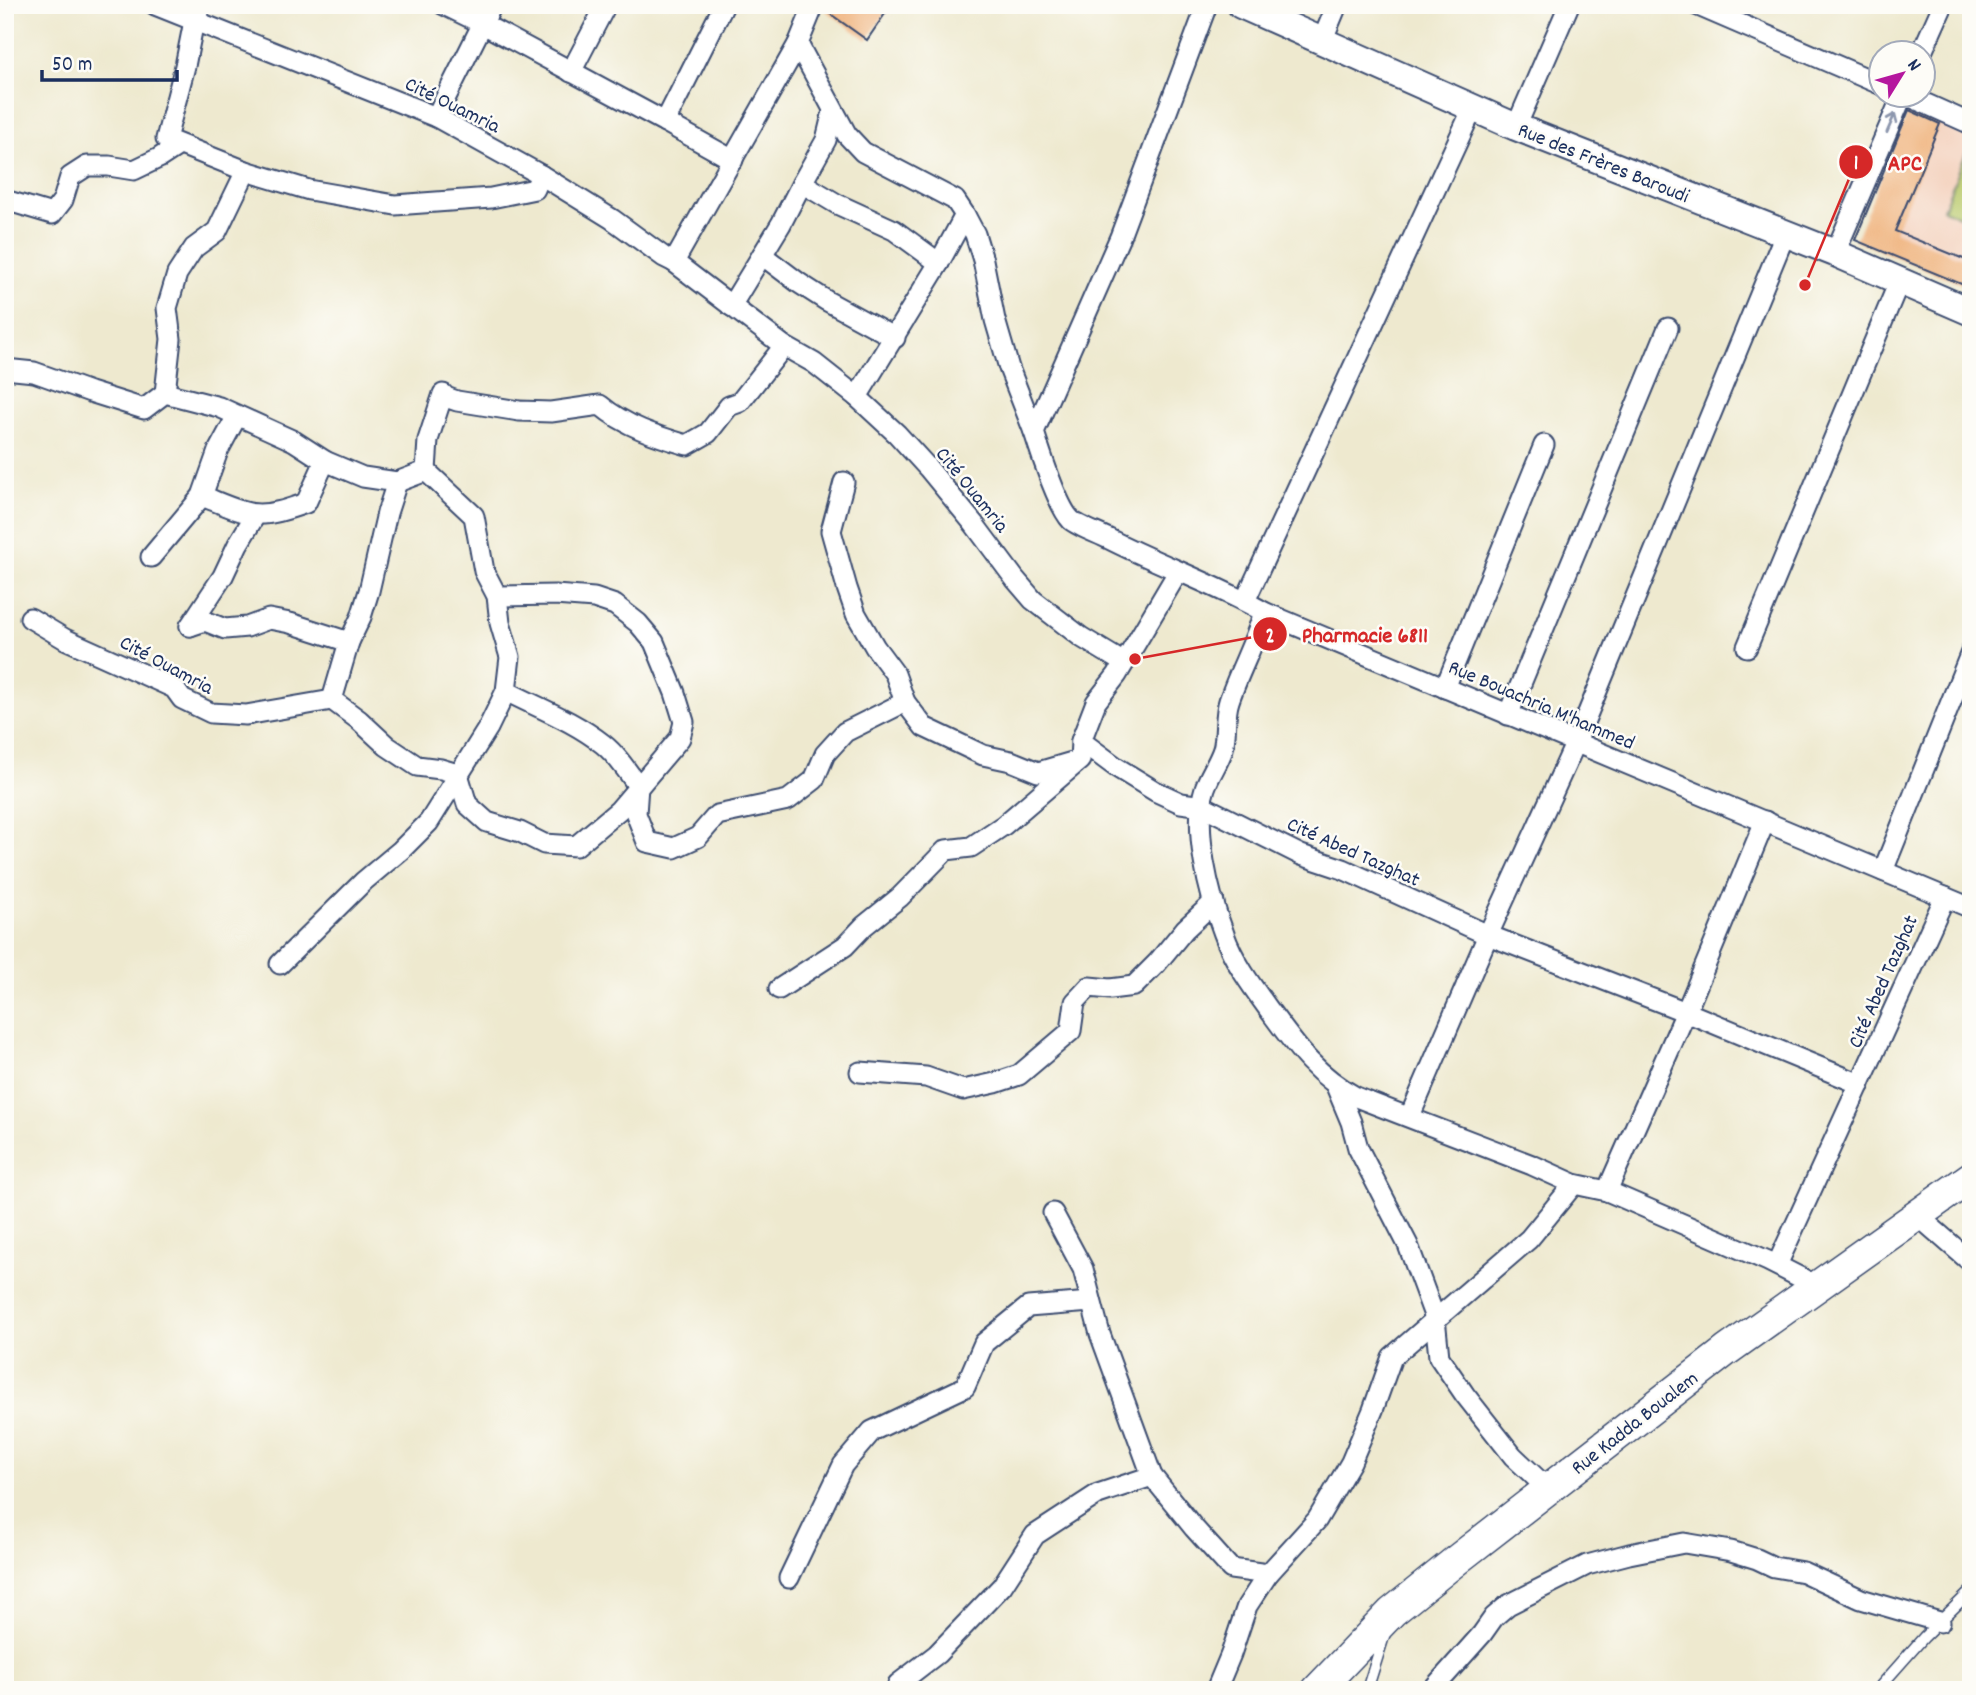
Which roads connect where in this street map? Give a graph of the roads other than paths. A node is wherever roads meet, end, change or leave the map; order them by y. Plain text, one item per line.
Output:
1 (155, 5) edge
2 (444, 5) edge
3 (492, 5) edge
4 (606, 5) edge
5 (724, 5) edge
6 (814, 5) edge
7 (1207, 5) edge
8 (1241, 5) edge
9 (1337, 5) edge
10 (1569, 5) edge
11 (1696, 5) edge
12 (1943, 5) edge
13 (198, 13) edge
14 (483, 24) junction
15 (1928, 38) edge
16 (1322, 41) junction
17 (798, 44) junction
18 (571, 72) junction
19 (1868, 79) edge
20 (1473, 108) junction
21 (1897, 108) edge
22 (1935, 108) edge
23 (833, 111) junction
24 (436, 117) junction
25 (665, 122) junction
26 (1971, 124) edge
27 (1517, 127) junction
28 (179, 145) junction
29 (733, 160) junction
30 (246, 171) junction
31 (541, 175) junction
32 (802, 183) junction
33 (5, 200) edge
34 (965, 215) junction
35 (1785, 234) junction
36 (1835, 253) junction
37 (762, 256) junction
38 (674, 262) junction
39 (939, 263) junction
40 (1899, 282) junction
41 (731, 306) junction
42 (1971, 312) edge
43 (1668, 328) dead end
44 (895, 338) junction
45 (784, 346) junction
46 (5, 369) edge
47 (165, 393) junction
48 (857, 397) junction
49 (237, 416) junction
50 (1034, 432) junction
51 (1544, 444) dead end
52 (325, 461) junction
53 (426, 471) junction
54 (397, 482) junction
55 (844, 482) dead end
56 (202, 496) junction
57 (256, 514) junction
58 (151, 558) dead end
59 (1178, 572) junction
60 (497, 596) junction
61 (1245, 601) junction
62 (1264, 612) junction
63 (30, 618) dead end
64 (349, 642) junction
65 (1747, 647) dead end
66 (1971, 652) edge
67 (1124, 663) junction
68 (1446, 688) junction
69 (506, 691) junction
70 (332, 700) junction
71 (905, 702) junction
72 (1508, 715) junction
73 (1576, 742) junction
74 (1081, 750) junction
75 (458, 774) junction
76 (638, 786) junction
77 (1203, 806) junction
78 (1765, 821) junction
79 (1883, 871) junction
80 (1945, 897) junction
81 (1214, 902) junction
82 (1971, 908) edge
83 (1488, 935) junction
84 (280, 964) dead end
85 (779, 989) dead end
86 (1686, 1012) junction
87 (860, 1072) dead end
88 (1860, 1084) junction
89 (1336, 1086) junction
90 (1410, 1116) junction
91 (1971, 1178) edge
92 (1574, 1184) junction
93 (1607, 1191) junction
94 (1053, 1213) dead end
95 (1917, 1215) junction
96 (1971, 1262) edge
97 (1777, 1265) junction
98 (1817, 1286) junction
99 (1091, 1302) junction
100 (1435, 1318) junction
101 (1152, 1476) junction
102 (1548, 1489) junction
103 (1268, 1574) junction
104 (789, 1578) dead end
105 (1971, 1591) edge
106 (1392, 1612) junction
107 (1940, 1622) junction
108 (898, 1684) dead end
109 (1216, 1690) edge
110 (1317, 1690) edge
111 (1367, 1690) edge
112 (1432, 1690) edge
113 (1877, 1690) edge

1 - 13 street, Cité Ouamria
2 - 14 street
3 - 14 street
4 - 18 street
5 - 25 street
6 - 17 street
7 - 50 street
8 - 16 street, Rue des Frères Baroudi
9 - 16 street
10 - 27 street
11 - 19 street
12 - 15 street
13 - 24 street, Cité Ouamria
13 - 28 street
14 - 18 street
14 - 24 street
16 - 20 street, Rue des Frères Baroudi
17 - 23 street
17 - 29 street
18 - 25 street
20 - 27 street, Rue des Frères Baroudi
20 - 61 street
36 -> 21 street
22 - 26 street
23 - 32 street
23 - 34 street
24 - 31 street, Cité Ouamria
25 - 29 street
27 - 35 street, Rue des Frères Baroudi
28 - 30 street
28 - 33 street
29 - 38 street
30 - 31 street
30 - 47 street
31 - 38 street, Cité Ouamria
32 - 37 street
32 - 39 street
34 - 39 street
34 - 50 street, Rue Bouachria M'hammed
35 - 36 street, Rue des Frères Baroudi
35 - 73 street
36 - 40 street, Rue des Frères Baroudi
37 - 41 street
37 - 44 street
38 - 41 street, Cité Ouamria
39 - 44 street
40 - 42 street, Rue des Frères Baroudi
40 - 65 street
41 - 45 street, Cité Ouamria
43 - 72 street
44 - 48 street
45 - 48 street, Cité Ouamria
45 - 53 street
46 - 47 street
47 - 49 street
48 - 67 street, Cité Ouamria
49 - 52 street
49 - 56 street
50 - 59 street, Rue Bouachria M'hammed
51 - 68 street
52 - 54 street
52 - 57 street
53 - 54 street
53 - 60 street
54 - 64 street
55 - 71 street
56 - 57 street
56 - 58 street
57 - 64 street
59 - 61 street, Rue Bouachria M'hammed
59 - 67 street
60 - 69 street
60 - 76 street
61 - 62 street, Rue Bouachria M'hammed
62 - 68 street, Rue Bouachria M'hammed
62 - 77 street
63 - 70 street, Cité Ouamria
64 - 70 street
66 - 79 street
67 - 74 street
68 - 72 street, Rue Bouachria M'hammed
69 - 75 street
69 - 76 street
70 - 75 street
71 - 74 street
71 - 76 street
72 - 73 street, Rue Bouachria M'hammed
73 - 78 street, Rue Bouachria M'hammed
73 - 83 street
74 - 77 street, Cité Abed Tazghat
74 - 85 street
75 - 76 street
75 - 84 street
77 - 81 street
77 - 83 street, Cité Abed Tazghat
78 - 79 street, Rue Bouachria M'hammed
78 - 86 street
79 - 80 street, Rue Bouachria M'hammed
80 - 82 street, Rue Bouachria M'hammed
80 - 88 street, Cité Abed Tazghat
81 - 87 street
81 - 89 street
83 - 86 street, Cité Abed Tazghat
83 - 90 street
86 - 88 street, Cité Abed Tazghat
86 - 93 street
88 - 97 street, Cité Abed Tazghat
89 - 90 street
89 - 100 street
90 - 92 street
91 - 95 main road, Rue Kadda Boualem
92 - 93 street
92 - 100 street
93 - 97 street
94 - 99 street
95 - 96 street
95 - 98 main road, Rue Kadda Boualem
97 - 98 street
98 - 102 main road, Rue Kadda Boualem
99 - 101 street
99 - 104 street
100 - 102 street
100 - 103 street
101 - 103 street
101 - 108 street
102 - 106 main road, Rue Kadda Boualem
103 - 109 street
105 - 107 lane
106 - 110 main road, Rue Kadda Boualem
106 - 111 lane
107 - 112 street
107 - 113 lane

